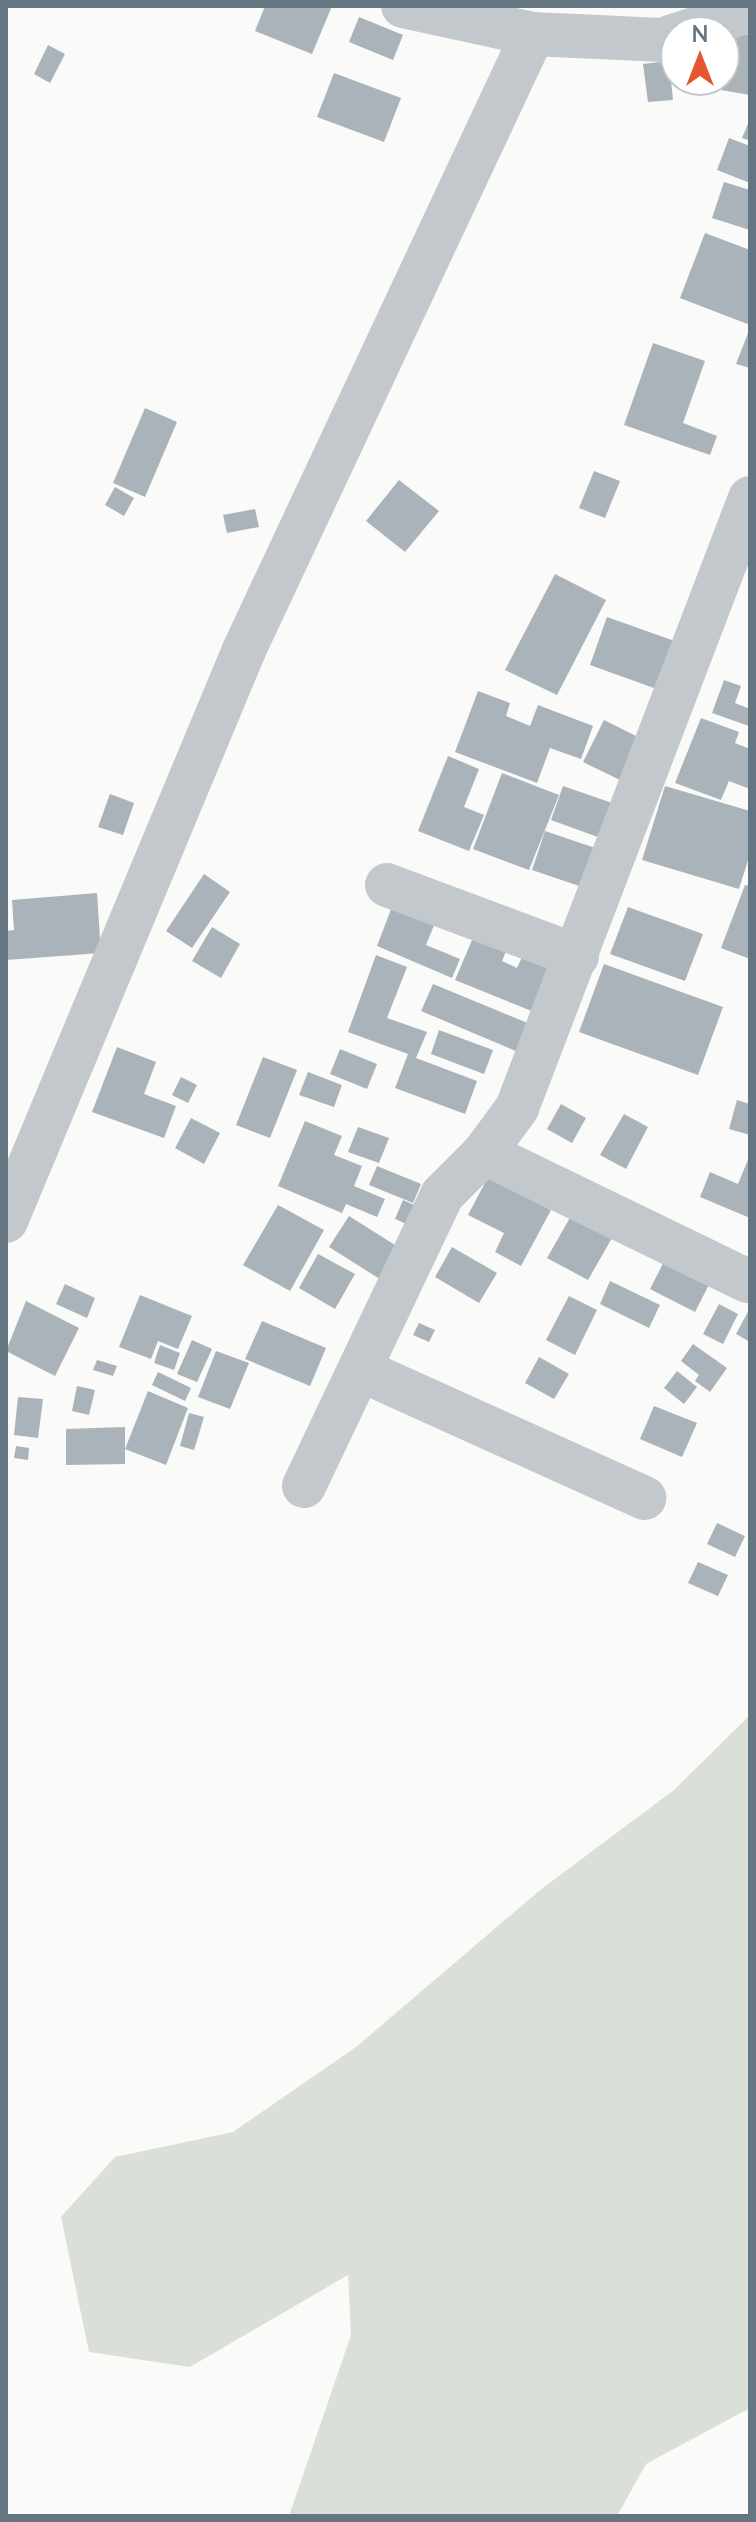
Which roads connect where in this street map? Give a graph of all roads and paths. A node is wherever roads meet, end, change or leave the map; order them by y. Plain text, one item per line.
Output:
1 (405, 6) edge
2 (750, 10) edge
3 (725, 16) edge
4 (660, 29) edge
5 (533, 34) junction
6 (750, 498) edge
7 (387, 885) dead end
8 (577, 956) junction
9 (484, 1153) junction
10 (6, 1221) edge
11 (748, 1281) edge
12 (361, 1370) junction
13 (304, 1486) dead end
14 (644, 1498) dead end

1 - 5 street
2 - 3 street
4 - 5 street
5 - 10 street
6 - 8 street
7 - 8 street
8 - 9 street
9 - 11 street
9 - 12 street
12 - 13 street
12 - 14 street

